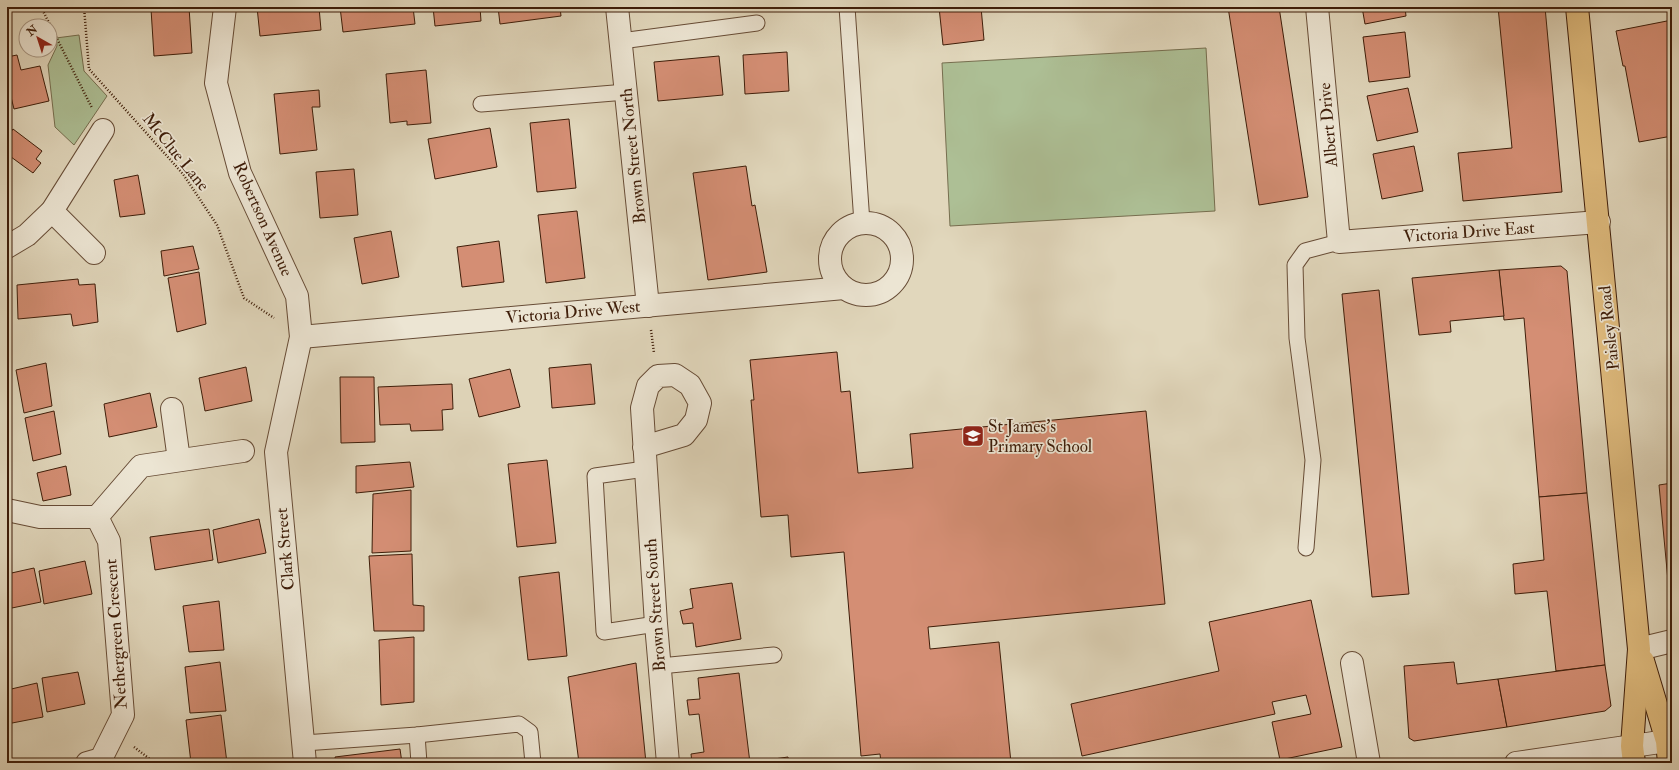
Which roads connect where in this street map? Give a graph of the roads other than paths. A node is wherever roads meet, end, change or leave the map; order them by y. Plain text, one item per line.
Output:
1 (225, 7) edge
2 (617, 7) edge
3 (847, 7) edge
4 (1318, 7) edge
5 (1577, 7) edge
6 (757, 23) dead end
7 (621, 41) junction
8 (626, 92) junction
9 (481, 104) dead end
10 (103, 130) road end
11 (52, 211) junction
12 (1599, 222) junction
13 (862, 223) junction
14 (1339, 242) junction
15 (7, 247) edge
16 (94, 253) dead end
17 (844, 288) junction
18 (648, 306) junction
19 (301, 337) junction
20 (172, 409) dead end
21 (644, 447) junction
22 (243, 451) dead end
23 (179, 460) junction
24 (645, 469) junction
25 (7, 510) edge
26 (97, 517) junction
27 (1306, 548) dead end
28 (656, 624) junction
29 (1672, 641) edge
30 (1639, 649) junction
31 (774, 655) dead end
32 (1352, 663) dead end
33 (660, 666) junction
34 (417, 735) junction
35 (1667, 741) junction
36 (304, 753) edge
37 (1633, 754) edge
38 (87, 763) edge
39 (419, 763) edge
40 (533, 763) edge
41 (668, 763) edge
42 (1369, 763) edge
43 (1516, 763) edge
44 (1669, 763) edge

1 - 19 street, Robertson Avenue
2 - 7 street, Brown Street North
3 - 13 lane
4 - 14 street, Albert Drive
5 - 12 main road, Paisley Road
6 - 7 lane
7 - 8 street, Brown Street North
8 - 9 lane
8 - 18 street, Brown Street North
10 - 11 street
11 - 15 street
11 - 16 street
12 - 14 street, Victoria Drive East
12 - 30 main road, Paisley Road
13 - 17 street
13 - 17 street
14 - 27 lane
17 - 18 street, Victoria Drive West
18 - 19 street, Victoria Drive West
19 - 36 street, Clark Street
20 - 23 street
21 - 21 street
21 - 24 street, Brown Street South
22 - 23 street
23 - 26 street
24 - 28 street, Brown Street South
24 - 28 lane
25 - 26 street
26 - 38 street, Nethergreen Crescent
28 - 33 street, Brown Street South
29 - 30 street
30 - 35 main road, Paisley Road
30 - 37 main road, Paisley Road
31 - 33 lane
32 - 42 street
33 - 41 street, Brown Street South
34 - 36 lane
34 - 39 lane
34 - 40 lane
35 - 37 street
35 - 44 main road, Paisley Road
37 - 43 street

